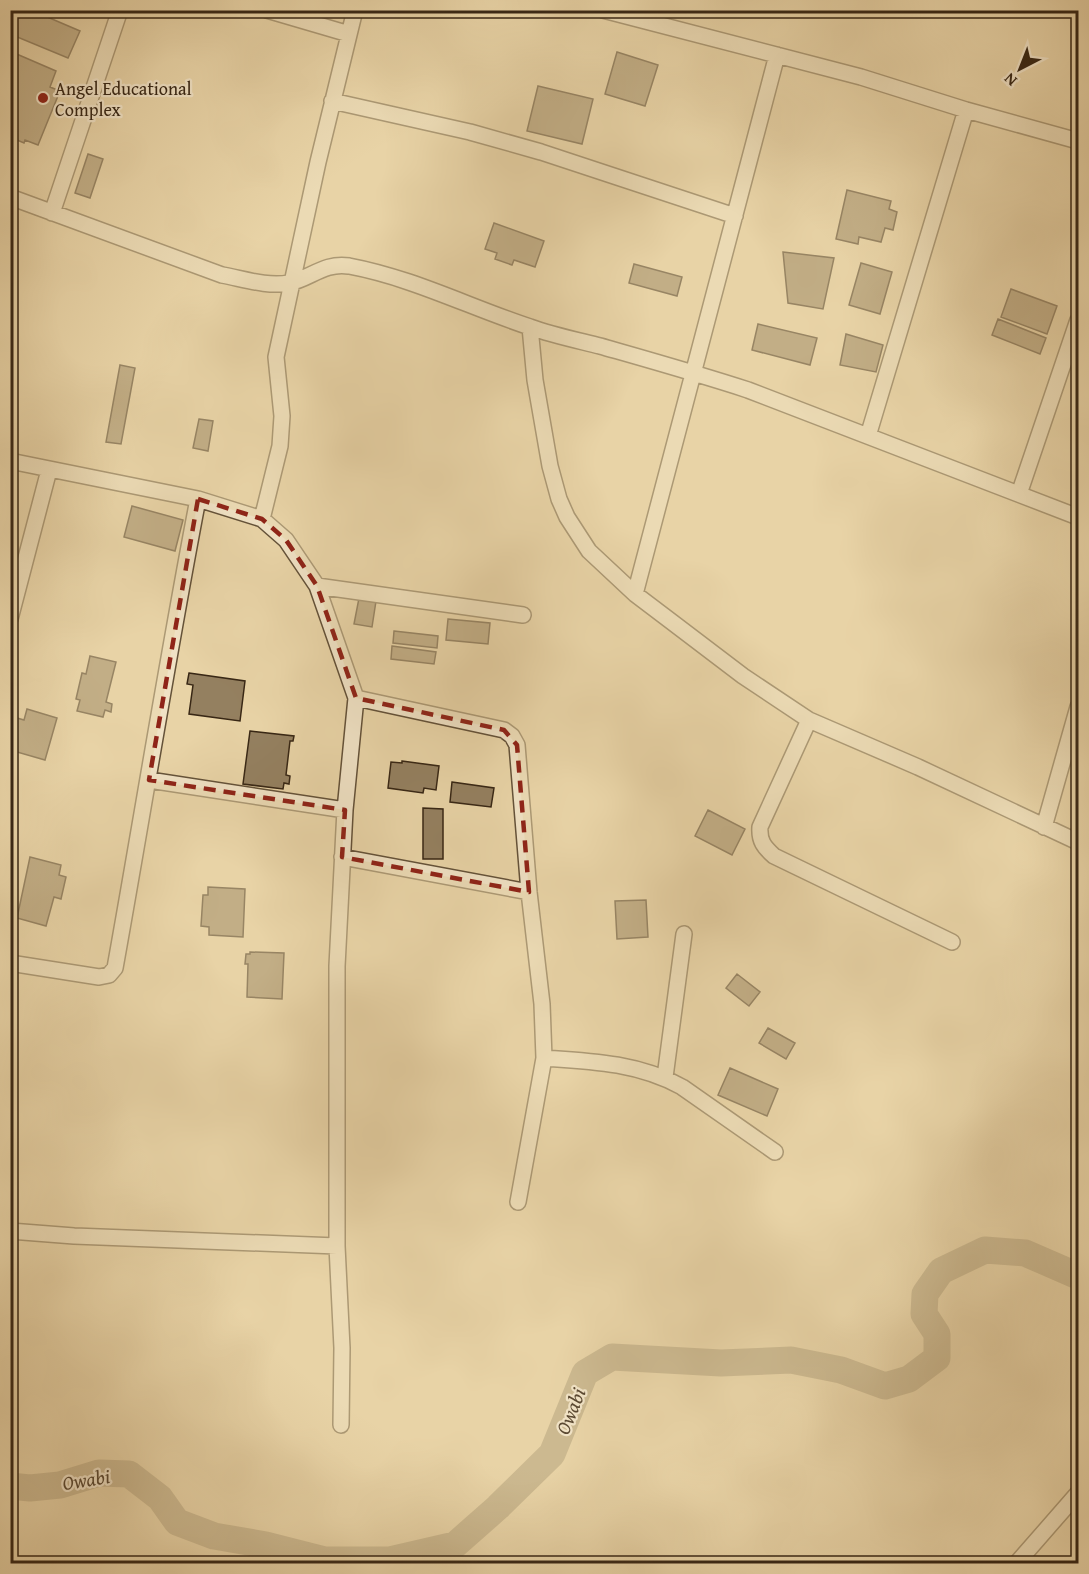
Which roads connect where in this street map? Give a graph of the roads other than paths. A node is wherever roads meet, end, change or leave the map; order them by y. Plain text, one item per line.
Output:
1 (120, 10) edge
2 (267, 10) edge
3 (355, 10) edge
4 (603, 10) edge
5 (349, 34) junction
6 (777, 55) junction
7 (333, 101) junction
8 (966, 110) junction
9 (1078, 141) edge
10 (10, 197) edge
11 (52, 213) junction
12 (735, 216) junction
13 (292, 282) junction
14 (1078, 320) edge
15 (530, 327) junction
16 (1074, 346) edge
17 (695, 373) junction
18 (868, 436) junction
19 (10, 461) edge
20 (49, 470) junction
21 (1019, 494) junction
22 (198, 499) junction
23 (1078, 517) edge
24 (262, 519) junction
25 (317, 586) junction
26 (635, 594) junction
27 (523, 615) dead end
28 (10, 619) edge
29 (356, 698) junction
30 (1078, 707) edge
31 (809, 720) junction
32 (149, 780) junction
33 (345, 810) junction
34 (1044, 827) junction
35 (1078, 842) edge
36 (342, 857) junction
37 (529, 892) junction
38 (684, 934) dead end
39 (952, 942) dead end
40 (10, 963) edge
41 (544, 1058) junction
42 (665, 1077) junction
43 (775, 1152) dead end
44 (518, 1202) dead end
45 (10, 1231) edge
46 (337, 1246) junction
47 (341, 1425) dead end
48 (1078, 1493) edge
49 (1016, 1563) edge

1 - 11 street
2 - 5 street
3 - 5 street
4 - 6 street
5 - 7 street
6 - 8 street
6 - 12 street
7 - 12 street
7 - 13 street
8 - 9 street
8 - 18 street
10 - 11 street
11 - 13 street
12 - 17 street
13 - 15 street
13 - 24 street
14 - 16 street
15 - 17 street
15 - 26 street
16 - 21 street
17 - 18 street
17 - 26 street
18 - 21 street
19 - 20 street
20 - 22 street
20 - 28 street
21 - 23 street
22 - 24 street
22 - 32 street
24 - 25 street
25 - 27 street
25 - 29 street
26 - 31 street
29 - 33 street
29 - 37 street
30 - 34 street
31 - 34 street
31 - 39 street
32 - 33 street
32 - 40 street
33 - 36 street
34 - 35 street
36 - 37 street
36 - 46 street
37 - 41 street
38 - 42 street
41 - 42 street
41 - 44 street
42 - 43 street
45 - 46 street
46 - 47 street
48 - 49 street

